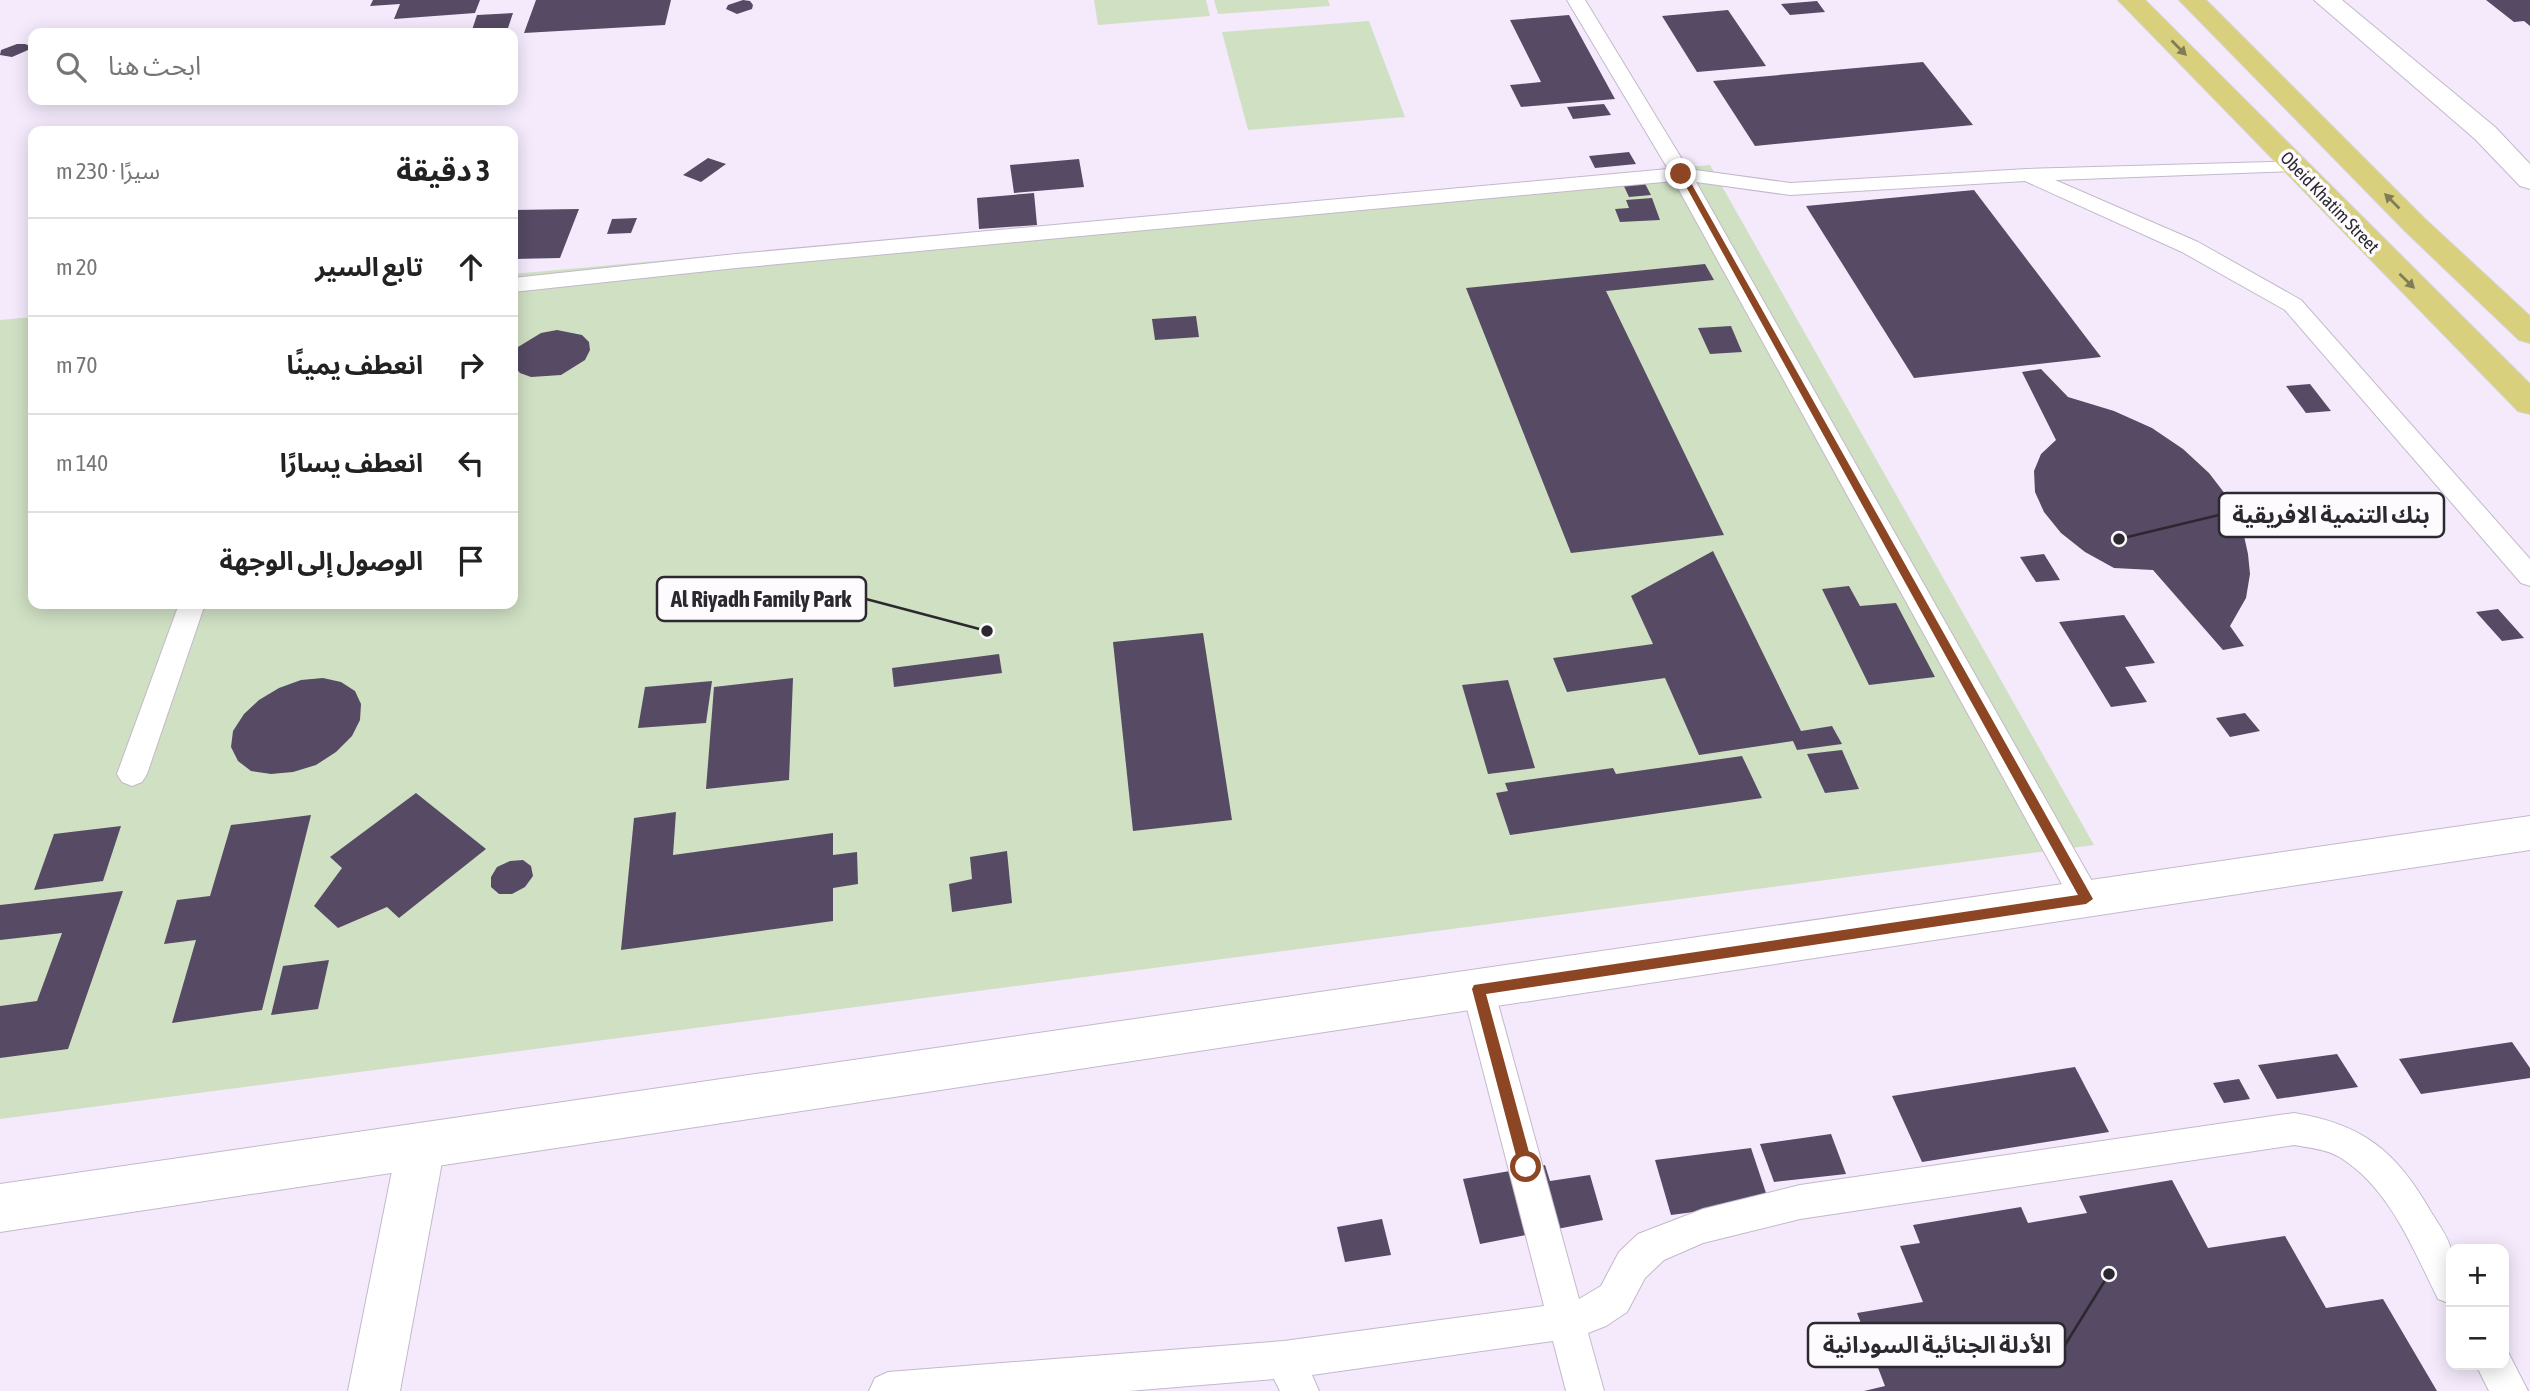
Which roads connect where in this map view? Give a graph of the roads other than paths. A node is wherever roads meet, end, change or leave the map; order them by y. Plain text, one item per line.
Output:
1 (1576, 0) edge
2 (2131, 0) edge
3 (2192, 0) edge
4 (2327, 0) edge
5 (2295, 165) junction
6 (2525, 171) edge
7 (1681, 174) junction
8 (2027, 176) junction
9 (518, 284) edge
10 (2530, 332) edge
11 (2530, 403) edge
12 (2530, 576) edge
13 (190, 609) edge
14 (132, 774) dead end
15 (2530, 833) edge
16 (2086, 899) junction
17 (1478, 989) junction
18 (421, 1146) junction
19 (0, 1208) edge
20 (2446, 1277) edge
21 (1568, 1321) junction
22 (2498, 1370) edge
23 (1292, 1376) edge
24 (374, 1391) edge
25 (888, 1391) edge
26 (1586, 1391) edge
27 (2509, 1391) edge

1 - 7 lane
2 -> 5 main road, Obeid Khatim Street
10 -> 3 main road
4 - 6 street
5 - 8 lane
5 -> 11 main road, Obeid Khatim Street
7 - 8 lane
7 - 9 lane
7 - 16 lane
8 - 12 lane
13 - 14 lane
15 - 16 street
16 - 17 street
17 - 18 street
17 - 21 lane
18 - 19 street
18 - 24 street
20 - 21 lane
21 - 23 lane
21 - 26 lane
22 - 27 lane
23 - 25 lane

